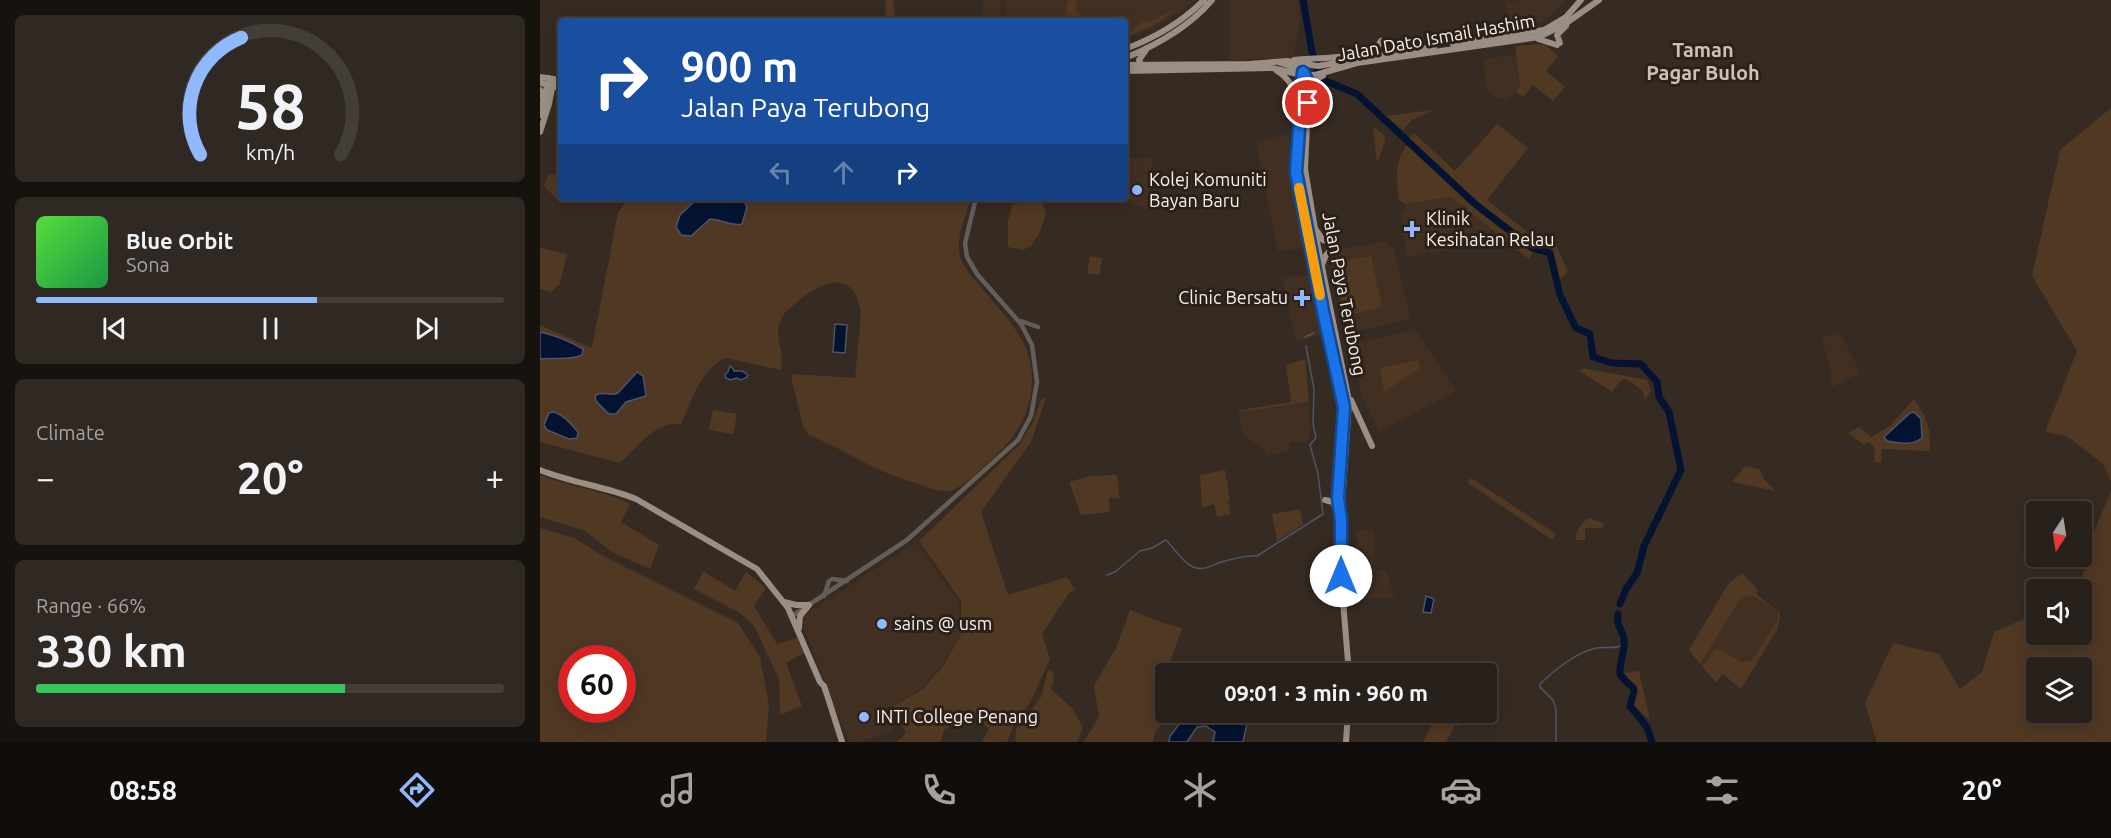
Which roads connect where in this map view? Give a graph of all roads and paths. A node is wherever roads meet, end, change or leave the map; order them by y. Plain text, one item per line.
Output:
1 (1204, 0) edge
2 (1212, 0) edge
3 (1581, 0) edge
4 (1599, 0) edge
5 (1582, 12) junction
6 (1527, 39) junction
7 (1381, 41) dead end
8 (1128, 48) edge
9 (1149, 48) junction
10 (1128, 57) edge
11 (1278, 62) junction
12 (1314, 63) junction
13 (1128, 65) edge
14 (1148, 66) junction
15 (1272, 68) junction
16 (1128, 71) edge
17 (1304, 74) junction
18 (540, 76) edge
19 (1320, 76) junction
20 (553, 82) edge
21 (540, 83) edge
22 (540, 90) edge
23 (558, 93) edge
24 (547, 103) junction
25 (1308, 103) junction
26 (540, 115) edge
27 (1299, 117) junction
28 (540, 132) edge
29 (975, 201) edge
30 (1315, 229) junction
31 (1322, 268) junction
32 (1016, 319) junction
33 (1027, 336) junction
34 (1347, 390) junction
35 (1371, 446) dead end
36 (540, 470) edge
37 (1325, 500) dead end
38 (1340, 518) junction
39 (847, 581) junction
40 (824, 596) junction
41 (784, 602) junction
42 (808, 605) junction
43 (792, 616) junction
44 (800, 632) junction
45 (1349, 663) edge
46 (1347, 723) edge
47 (842, 742) edge
48 (1346, 742) edge

1 - 8 main road
2 - 9 main road
3 - 12 main road, Jalan Dato Ismail Hashim
4 - 5 main road, Jalan Dato Ismail Hashim
5 - 6 main road, Jalan Dato Ismail Hashim
5 - 6 main road
6 - 19 main road, Jalan Dato Ismail Hashim
7 - 12 main road
9 - 10 main road
9 - 14 main road
11 - 12 main road
11 - 14 main road
11 - 17 main road
12 - 17 main road
13 - 14 main road
15 - 16 main road, Jalan Dato Ismail Hashim
15 - 17 main road, Jalan Dato Ismail Hashim
15 - 27 main road
17 - 19 main road, Jalan Dato Ismail Hashim
17 - 25 main road, Jalan Paya Terubong
17 - 27 main road, Jalan Paya Terubong
18 - 20 main road
19 - 25 main road
20 - 21 main road
20 - 24 main road
22 - 24 main road
23 - 24 main road
24 - 26 main road
24 - 28 main road
25 - 30 main road, Jalan Paya Terubong
27 - 38 main road, Jalan Paya Terubong
29 - 32 street
30 - 31 main road, Jalan Paya Terubong
30 - 31 main road
31 - 34 main road, Jalan Paya Terubong
32 - 33 street
32 - 33 street
33 - 39 street
34 - 35 main road
34 - 38 main road, Jalan Paya Terubong
36 - 41 main road
37 - 38 main road
38 - 45 main road, Jalan Paya Terubong
39 - 40 street
39 - 40 street
40 - 42 street
41 - 42 main road
41 - 43 main road
42 - 43 street
42 - 44 main road
43 - 44 main road
44 - 47 main road
46 - 48 main road

